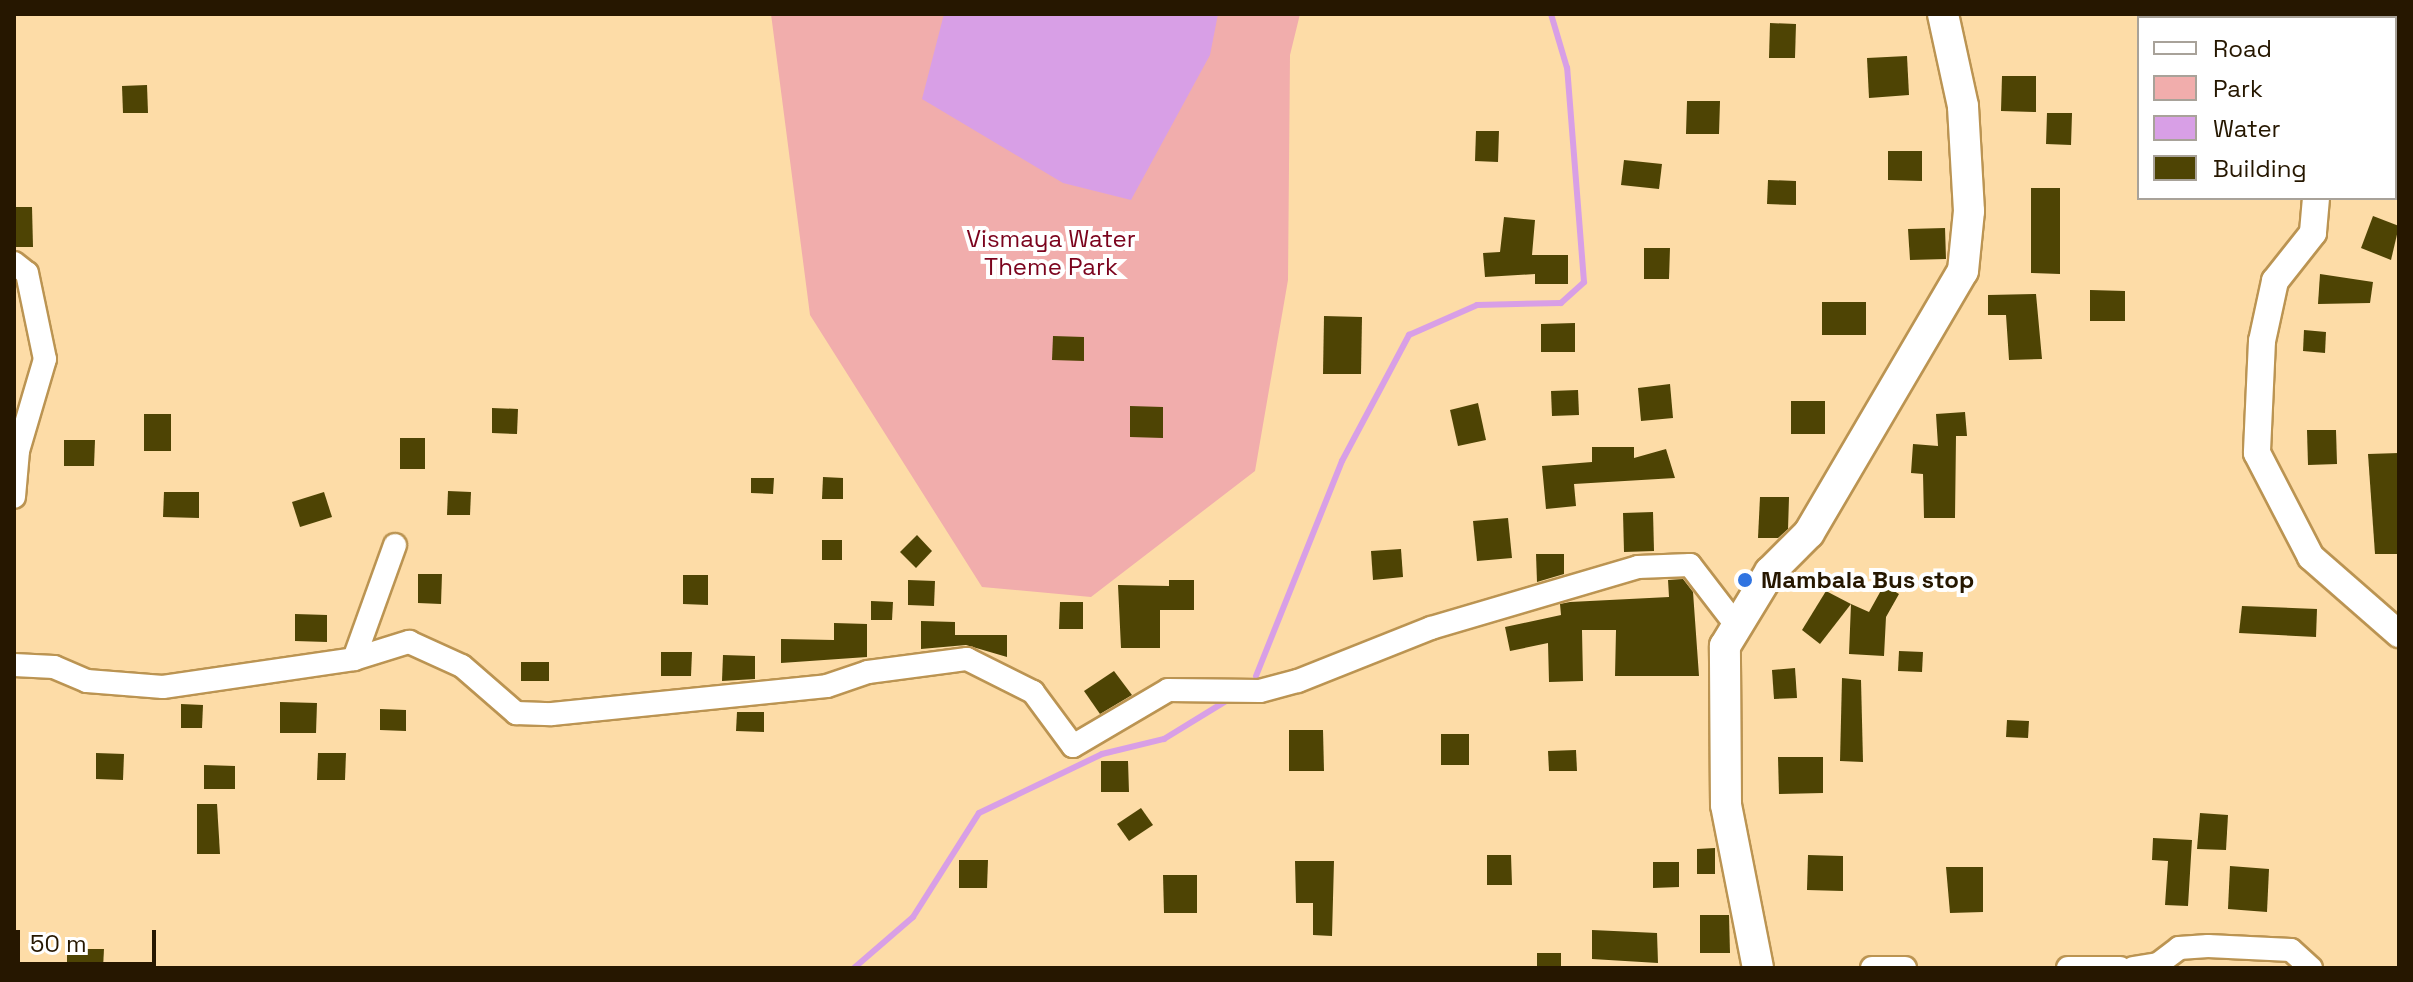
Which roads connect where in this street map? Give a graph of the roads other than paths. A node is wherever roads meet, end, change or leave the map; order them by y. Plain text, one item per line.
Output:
1 (1943, 14) edge
2 (2316, 200) edge
3 (14, 263) edge
4 (14, 497) edge
5 (395, 545) dead end
6 (1736, 625) junction
7 (2399, 634) edge
8 (354, 659) junction
9 (14, 665) edge
10 (1758, 968) edge
11 (1872, 968) edge
12 (1905, 968) edge
13 (2068, 968) edge
14 (2120, 968) edge
15 (2133, 968) edge
16 (2311, 968) edge

1 - 6 main road
2 - 7 street
3 - 4 street
5 - 8 street
6 - 8 street
6 - 10 main road
8 - 9 street
11 - 12 street
13 - 14 street
15 - 16 street

